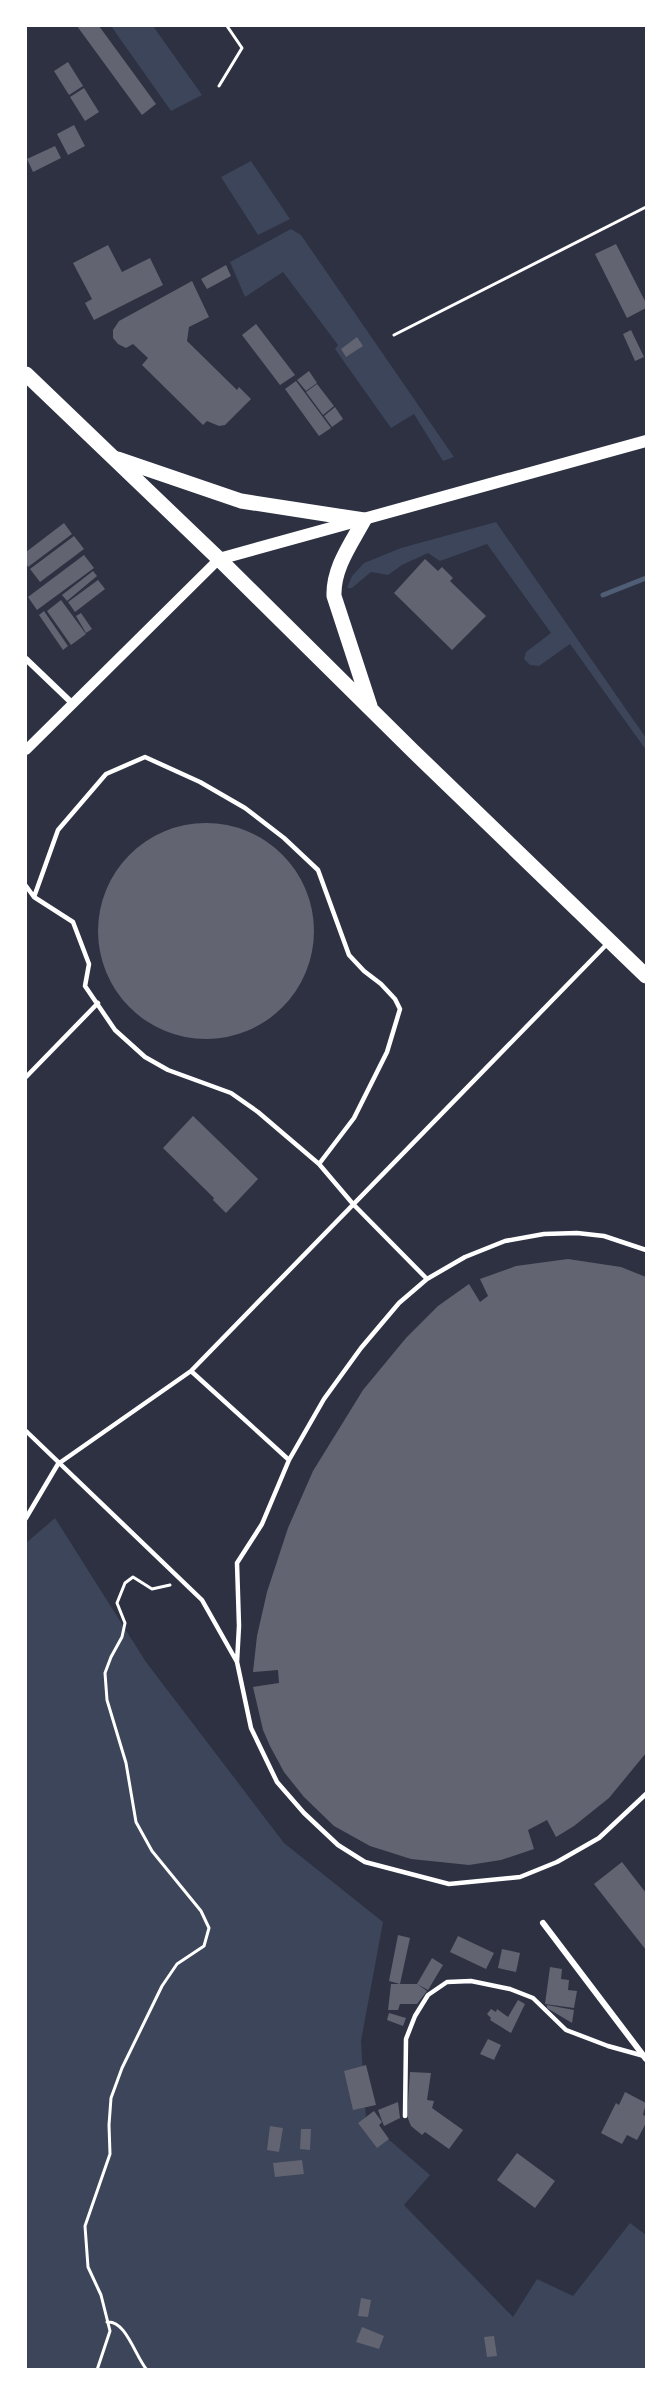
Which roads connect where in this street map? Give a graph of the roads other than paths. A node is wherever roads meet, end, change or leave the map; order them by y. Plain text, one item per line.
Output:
1 (26, 374) edge
2 (646, 441) edge
3 (112, 457) junction
4 (364, 520) junction
5 (219, 559) junction
6 (26, 659) edge
7 (73, 704) junction
8 (371, 709) junction
9 (26, 750) edge
10 (26, 886) edge
11 (34, 897) junction
12 (610, 941) junction
13 (646, 976) edge
14 (98, 1003) junction
15 (26, 1077) edge
16 (319, 1164) junction
17 (353, 1204) junction
18 (646, 1251) edge
19 (427, 1279) junction
20 (191, 1371) junction
21 (26, 1431) edge
22 (289, 1460) junction
23 (58, 1464) junction
24 (26, 1518) edge
25 (237, 1662) junction
26 (646, 1794) edge
27 (543, 1923) dead end
28 (645, 2057) edge
29 (405, 2116) dead end

1 - 3 main road
2 - 4 main road
3 - 4 main road
3 - 5 main road
4 - 5 main road
4 - 8 main road
5 - 7 street
5 - 8 main road
6 - 7 street
7 - 9 street
8 - 12 main road
10 - 11 lane
11 - 14 lane
11 - 16 lane
12 - 13 main road
12 - 17 lane
14 - 15 lane
14 - 16 lane
16 - 17 lane
17 - 19 lane
17 - 20 lane
18 - 19 lane
19 - 22 lane
20 - 22 lane
20 - 23 lane
21 - 23 lane
22 - 25 lane
23 - 24 lane
23 - 25 lane
25 - 26 lane
27 - 28 street
28 - 29 lane

